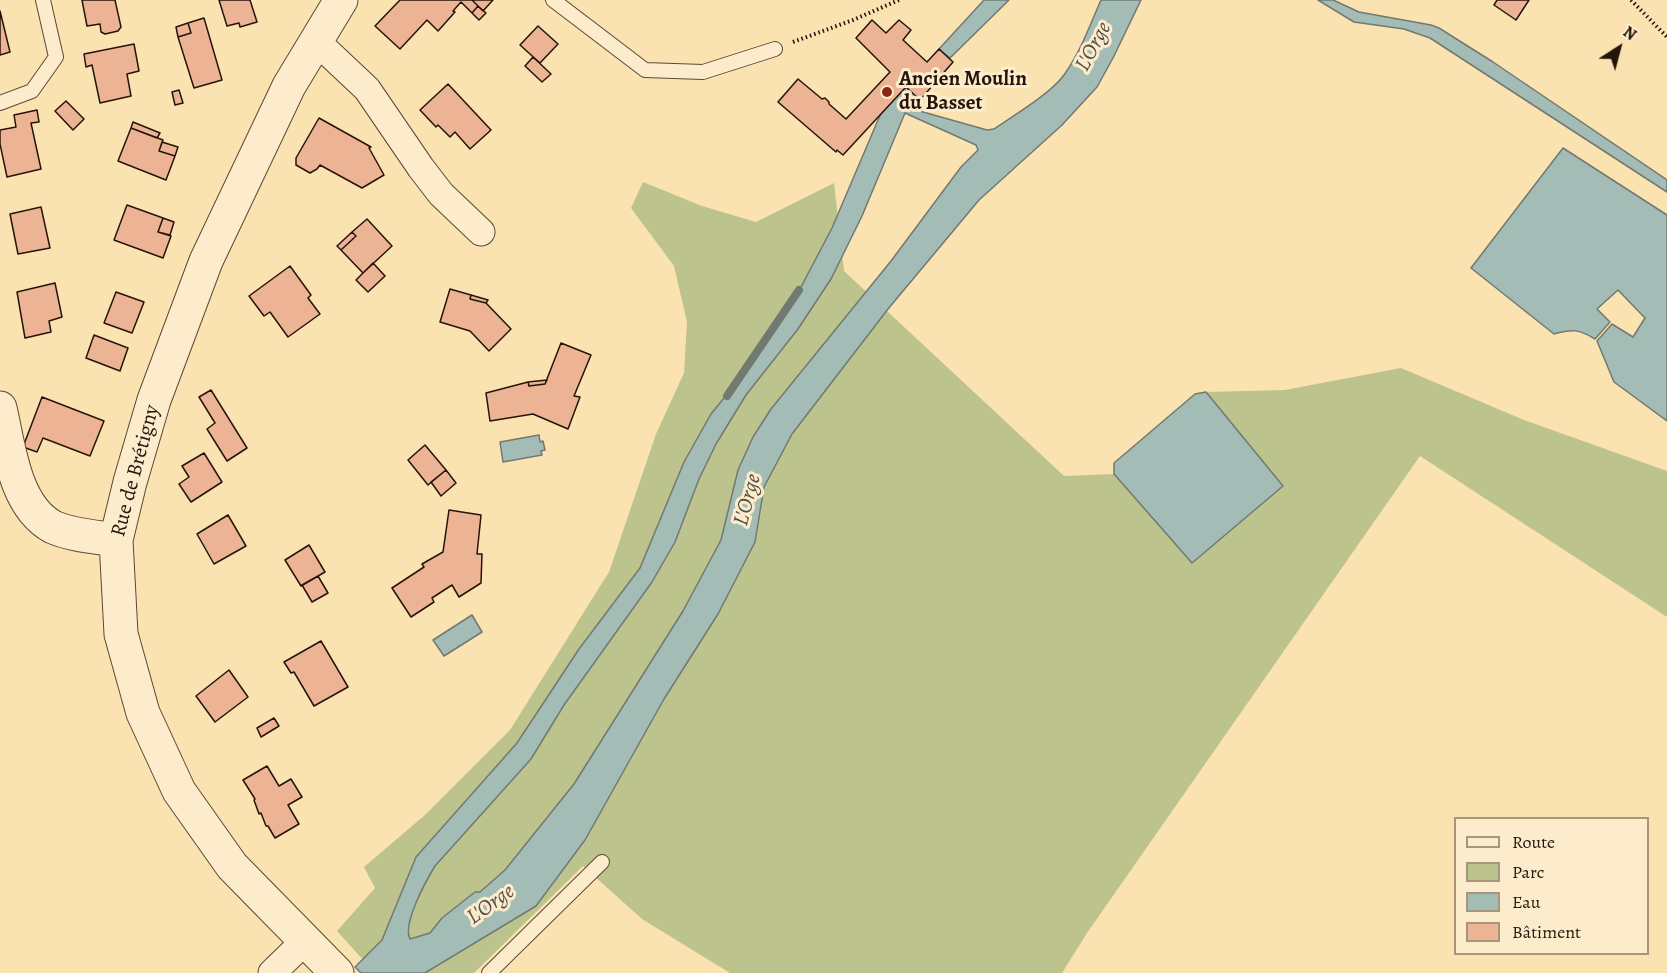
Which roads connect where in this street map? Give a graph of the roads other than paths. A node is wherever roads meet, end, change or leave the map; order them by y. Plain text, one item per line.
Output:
1 (43, 0) edge
2 (341, 0) edge
3 (553, 0) edge
4 (316, 41) junction
5 (775, 48) road end
6 (0, 103) edge
7 (481, 232) dead end
8 (0, 408) edge
9 (116, 540) junction
10 (602, 862) dead end
11 (305, 941) junction
12 (336, 972) edge
13 (272, 973) edge
14 (489, 973) edge

1 - 6 lane
2 - 4 street, Rue de Brétigny
3 - 5 lane
4 - 7 street
4 - 9 street, Rue de Brétigny
8 - 9 street
9 - 11 street, Rue de Brétigny
10 - 14 lane
11 - 12 street, Rue de Brétigny
11 - 13 street

